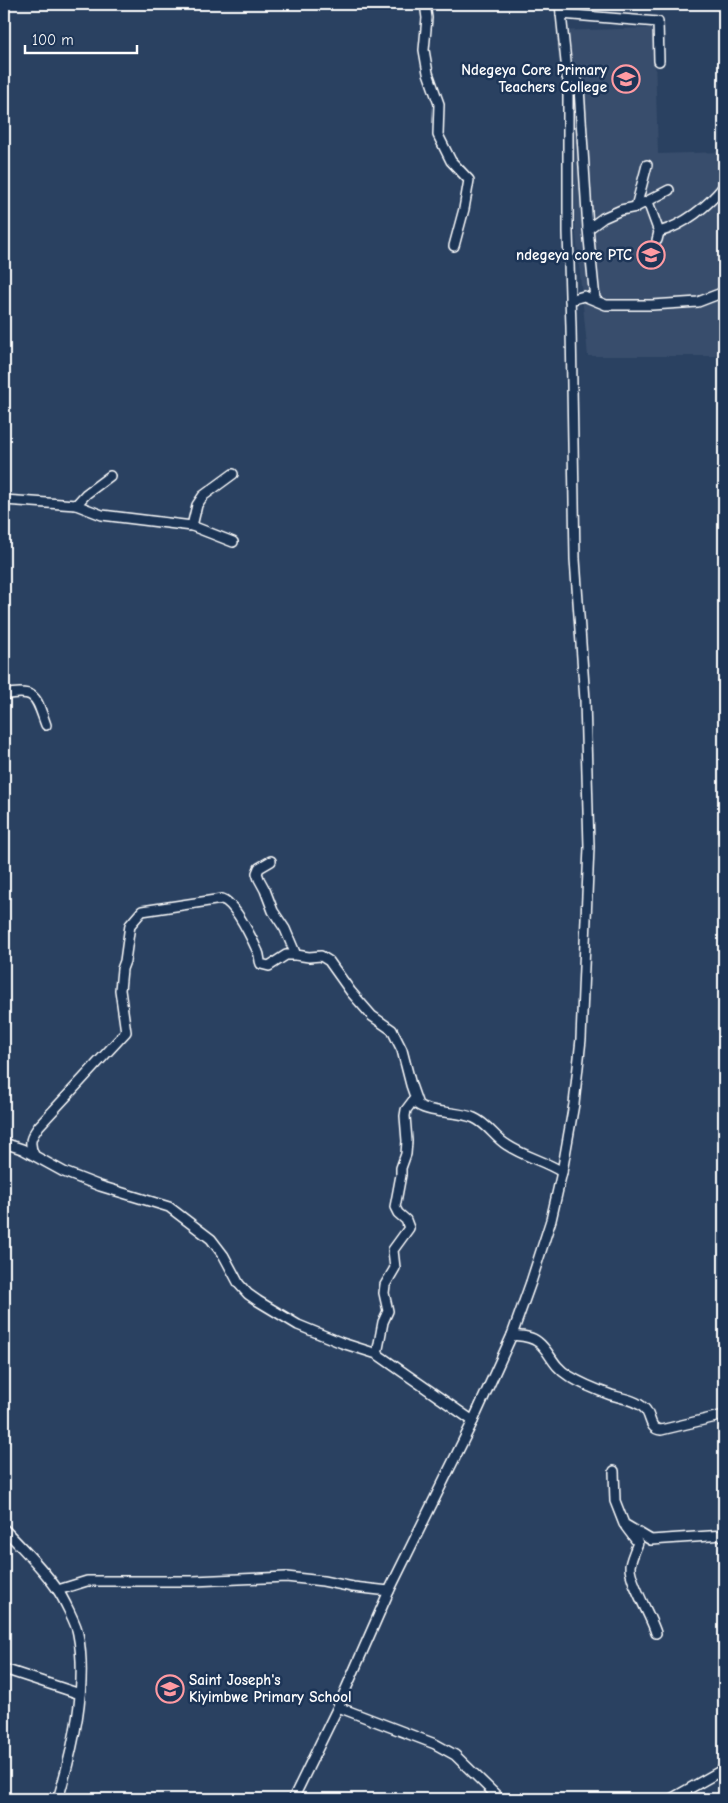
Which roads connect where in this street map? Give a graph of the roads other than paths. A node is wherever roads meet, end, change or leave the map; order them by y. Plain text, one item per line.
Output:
1 (425, 4) edge
2 (560, 4) edge
3 (561, 14) junction
4 (659, 61) dead end
5 (568, 77) junction
6 (647, 165) dead end
7 (724, 186) edge
8 (669, 190) dead end
9 (648, 202) junction
10 (636, 208) junction
11 (588, 229) junction
12 (454, 246) dead end
13 (724, 292) edge
14 (595, 299) junction
15 (570, 300) junction
16 (233, 474) dead end
17 (110, 476) dead end
18 (4, 500) edge
19 (76, 505) junction
20 (192, 526) junction
21 (233, 542) dead end
22 (4, 695) edge
23 (46, 725) dead end
24 (271, 861) dead end
25 (296, 955) junction
26 (415, 1098) junction
27 (4, 1143) edge
28 (34, 1155) junction
29 (562, 1172) junction
30 (512, 1335) junction
31 (377, 1354) junction
32 (724, 1415) edge
33 (474, 1421) junction
34 (614, 1472) dead end
35 (624, 1524) junction
36 (4, 1529) edge
37 (724, 1535) edge
38 (58, 1590) junction
39 (390, 1591) junction
40 (656, 1633) dead end
41 (4, 1669) edge
42 (80, 1694) junction
43 (338, 1706) junction
44 (724, 1769) edge
45 (58, 1799) edge
46 (294, 1799) edge
47 (500, 1799) edge
48 (671, 1799) edge

1 - 12 street
2 - 3 street
3 - 4 street
3 - 5 street
5 - 11 street
5 - 15 street
6 - 10 street
7 - 9 street
8 - 9 street
9 - 10 street
10 - 11 street
11 - 14 street
13 - 14 street
14 - 15 street
15 - 29 street
16 - 20 street
17 - 19 street
18 - 19 street
19 - 20 street
20 - 21 street
22 - 23 street
24 - 25 street
25 - 26 street
25 - 28 street
26 - 29 street
26 - 31 street
27 - 28 street
28 - 31 street
29 - 30 street
30 - 32 street
30 - 33 street
31 - 33 street
33 - 39 street
34 - 35 street
35 - 37 street
35 - 40 street
36 - 38 street
38 - 39 street
38 - 42 street
39 - 43 street
41 - 42 street
42 - 45 street
43 - 46 street
43 - 47 street
44 - 48 street

